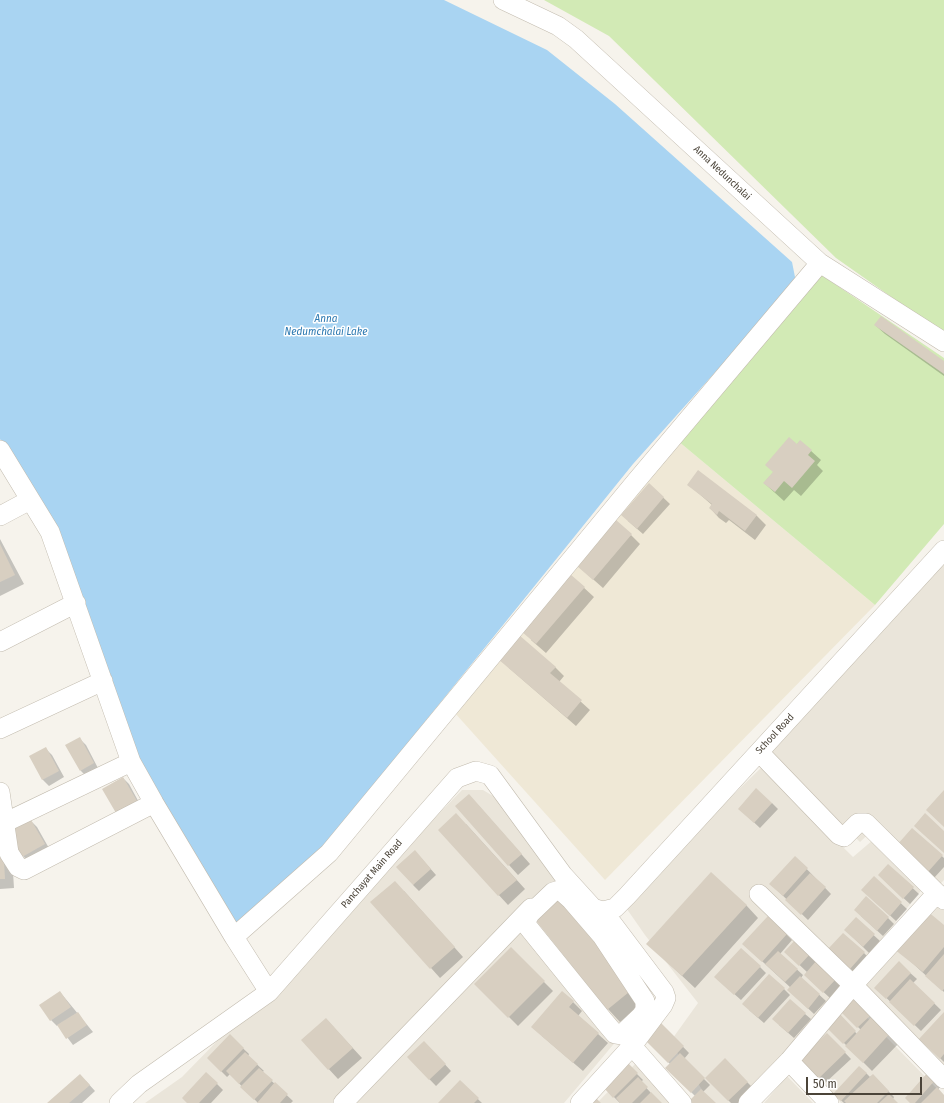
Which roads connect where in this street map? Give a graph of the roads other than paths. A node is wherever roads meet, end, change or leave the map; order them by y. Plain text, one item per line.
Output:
1 (503, 0) edge
2 (820, 263) junction
3 (944, 342) edge
4 (0, 450) edge
5 (30, 500) junction
6 (0, 516) edge
7 (944, 550) edge
8 (76, 603) junction
9 (0, 642) edge
10 (103, 681) junction
11 (0, 730) edge
12 (759, 752) junction
13 (131, 762) junction
14 (0, 792) edge
15 (154, 803) junction
16 (4, 823) junction
17 (563, 875) junction
18 (760, 894) dead end
19 (941, 896) edge
20 (605, 924) junction
21 (234, 937) junction
22 (853, 985) junction
23 (268, 992) junction
24 (632, 1046) junction
25 (789, 1061) junction
26 (944, 1079) edge
27 (119, 1103) edge
28 (343, 1103) edge
29 (580, 1103) edge
30 (682, 1103) edge
31 (748, 1103) edge
32 (829, 1103) edge

1 - 2 street, Anna Nedunchalai
2 - 3 street, Anna Nedunchalai
2 - 21 street
4 - 5 street
5 - 6 street
5 - 8 street
7 - 12 street, School Road
8 - 9 street
8 - 10 street
10 - 11 street
10 - 13 street
12 - 19 street
12 - 20 street, School Road
13 - 15 street
13 - 16 street
14 - 16 street
15 - 16 street
15 - 21 street
17 - 20 street, Panchayat Main Road
17 - 23 street, Panchayat Main Road
17 - 28 street
18 - 22 street
19 - 22 street
20 - 20 street
20 - 24 street
21 - 23 street
22 - 25 street
22 - 26 street
23 - 27 street, Panchayat Main Road
24 - 29 street
24 - 30 street
25 - 31 street
25 - 32 street

